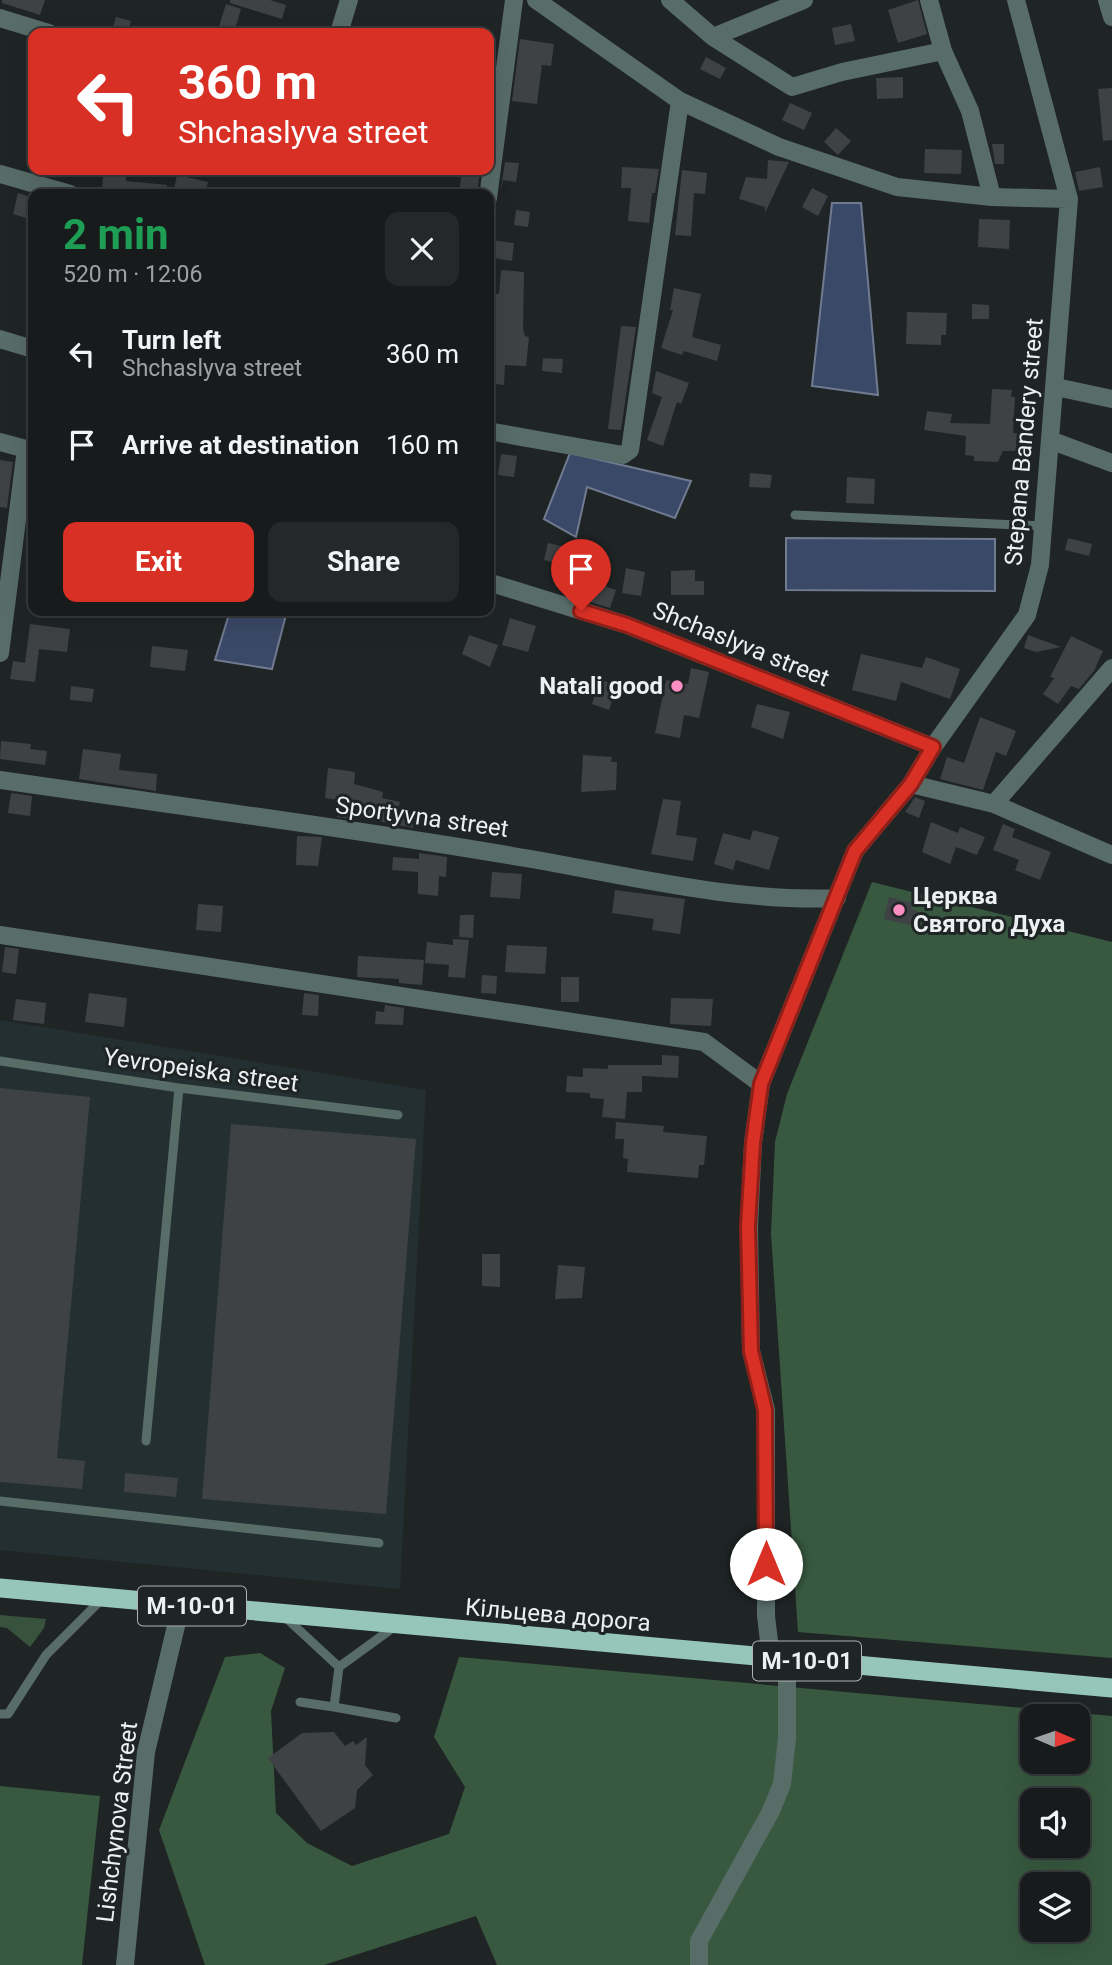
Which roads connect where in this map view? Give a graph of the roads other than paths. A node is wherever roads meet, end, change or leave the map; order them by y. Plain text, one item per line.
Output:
1 (349, 0) edge
2 (514, 0) edge
3 (536, 0) edge
4 (670, 0) edge
5 (804, 0) edge
6 (929, 0) edge
7 (1016, 0) edge
8 (1107, 0) edge
9 (1112, 17) edge
10 (0, 19) edge
11 (32, 28) edge
12 (341, 28) edge
13 (713, 37) junction
14 (943, 51) junction
15 (680, 101) junction
16 (494, 152) edge
17 (0, 174) edge
18 (52, 189) edge
19 (992, 197) junction
20 (1069, 199) junction
21 (0, 339) edge
22 (28, 347) edge
23 (1056, 387) junction
24 (1112, 399) edge
25 (494, 432) edge
26 (1050, 440) junction
27 (0, 442) edge
28 (28, 450) edge
29 (28, 457) edge
30 (1112, 463) edge
31 (795, 515) dead end
32 (1043, 526) junction
33 (494, 584) edge
34 (0, 653) edge
35 (1112, 668) edge
36 (933, 747) junction
37 (0, 780) edge
38 (911, 784) junction
39 (994, 804) junction
40 (1112, 855) edge
41 (837, 898) junction
42 (0, 935) edge
43 (0, 1061) edge
44 (761, 1084) junction
45 (179, 1088) junction
46 (398, 1115) dead end
47 (146, 1441) dead end
48 (0, 1501) edge
49 (379, 1543) dead end
50 (0, 1588) edge
51 (104, 1597) junction
52 (181, 1605) junction
53 (281, 1614) junction
54 (397, 1625) junction
55 (779, 1658) junction
56 (339, 1667) junction
57 (1112, 1688) edge
58 (300, 1702) dead end
59 (334, 1707) junction
60 (4, 1714) edge
61 (396, 1718) dead end
62 (0, 1722) edge
63 (125, 1965) edge
64 (699, 1965) edge

1 - 12 street
2 - 16 street
3 - 15 street
4 - 13 street
5 - 13 street
6 - 14 street
7 - 20 street, Stepana Bandery street
8 - 9 street
10 - 11 street
13 - 14 street
14 - 19 street
15 - 19 street
15 - 25 street
17 - 18 street
19 - 20 street
20 - 23 street, Stepana Bandery street
21 - 22 street
23 - 24 street
23 - 26 street, Stepana Bandery street
26 - 30 street
26 - 32 street, Stepana Bandery street
27 - 28 street
29 - 34 street
31 - 32 lane
32 - 36 street, Stepana Bandery street
33 - 36 street, Shchaslyva street
35 - 39 street
36 - 38 street, Stepana Bandery street
37 - 41 street, Sportyvna street
38 - 39 street
38 - 41 street, Stepana Bandery street
39 - 40 street
41 - 44 street, Stepana Bandery street
42 - 44 street
43 - 45 lane, Yevropeiska street
44 - 55 street, Stepana Bandery street
45 - 46 lane, Yevropeiska street
45 - 47 lane
48 - 49 lane
50 - 51 highway, Кільцева дорога / М-10-01
51 - 52 highway, Кільцева дорога / М-10-01
51 - 60 lane
52 - 53 highway, Кільцева дорога / М-10-01
52 - 63 street, Lishchynova Street
53 - 54 highway, Кільцева дорога / М-10-01
53 - 56 lane
54 - 55 highway, Кільцева дорога / М-10-01
54 - 56 lane
55 - 57 highway, Кільцева дорога / М-10-01
55 - 64 street, Stepana Bandery street
56 - 59 lane
58 - 59 lane
59 - 61 lane
60 - 62 lane

